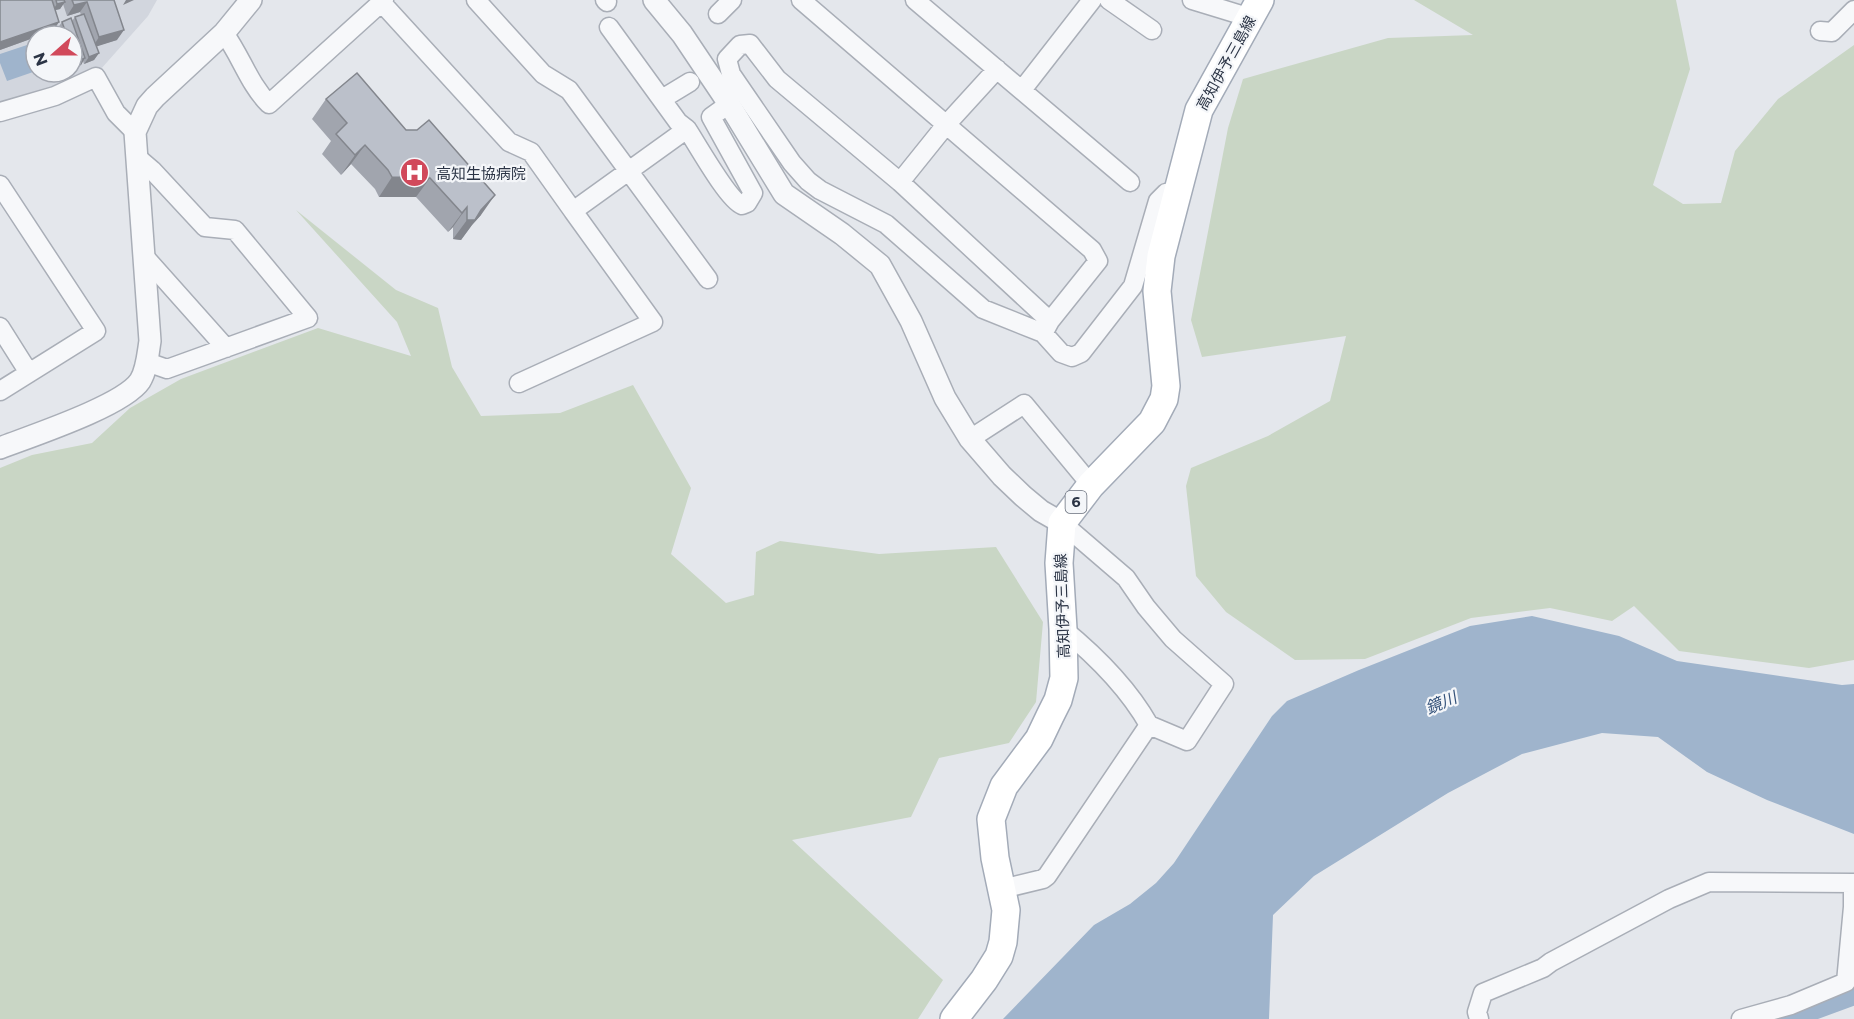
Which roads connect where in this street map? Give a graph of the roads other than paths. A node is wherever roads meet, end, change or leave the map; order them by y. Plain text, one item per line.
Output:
1 (250, 0) edge
2 (476, 0) edge
3 (654, 0) edge
4 (732, 0) edge
5 (801, 0) edge
6 (915, 0) edge
7 (1092, 0) edge
8 (1109, 0) edge
9 (1192, 0) edge
10 (383, 1) edge
11 (1256, 9) edge
12 (1854, 10) edge
13 (718, 14) dead end
14 (609, 27) dead end
15 (1152, 30) dead end
16 (1820, 31) dead end
17 (224, 33) junction
18 (997, 69) junction
19 (690, 82) dead end
20 (1022, 90) junction
21 (662, 99) junction
22 (729, 104) junction
23 (0, 112) edge
24 (945, 126) junction
25 (687, 129) junction
26 (135, 132) junction
27 (138, 158) junction
28 (628, 171) junction
29 (900, 182) junction
30 (1130, 182) dead end
31 (0, 185) edge
32 (1178, 191) junction
33 (573, 211) junction
34 (144, 256) junction
35 (708, 279) dead end
36 (0, 327) edge
37 (1046, 327) junction
38 (226, 348) junction
39 (147, 362) junction
40 (29, 373) junction
41 (519, 383) dead end
42 (0, 391) edge
43 (970, 439) junction
44 (0, 448) edge
45 (1091, 485) junction
46 (1062, 523) junction
47 (1063, 629) junction
48 (1149, 725) junction
49 (1002, 889) junction
50 (1850, 981) edge
51 (954, 1019) edge
52 (1479, 1019) edge
53 (1741, 1019) edge

1 - 17 street
2 - 28 street
3 - 22 street
4 - 13 street
5 - 24 street
6 - 18 street
7 - 20 street
8 - 15 street
9 - 11 street
10 - 17 street
10 - 33 street
11 - 32 main road, 高知伊予三島線 / 6
12 - 16 street
14 - 21 street
17 - 26 street
18 - 20 street
18 - 24 street
19 - 21 street
20 - 30 street
21 - 25 street
22 - 25 street
22 - 43 street
23 - 26 street
24 - 29 street
24 - 37 street
25 - 28 street
26 - 27 street
27 - 34 street
27 - 38 street
28 - 33 street
28 - 35 street
29 - 37 street
29 - 37 street
31 - 40 street
32 - 37 street
32 - 45 main road, 高知伊予三島線 / 6
33 - 41 street
34 - 38 street
34 - 39 street
36 - 40 street
38 - 39 street
39 - 44 street
40 - 42 street
43 - 45 street
43 - 46 street
45 - 46 main road, 高知伊予三島線 / 6
46 - 47 main road, 高知伊予三島線 / 6
46 - 48 street
47 - 48 street
47 - 49 main road, 高知伊予三島線 / 6
48 - 49 street
49 - 51 main road, 高知伊予三島線 / 6
50 - 52 street
50 - 53 street

